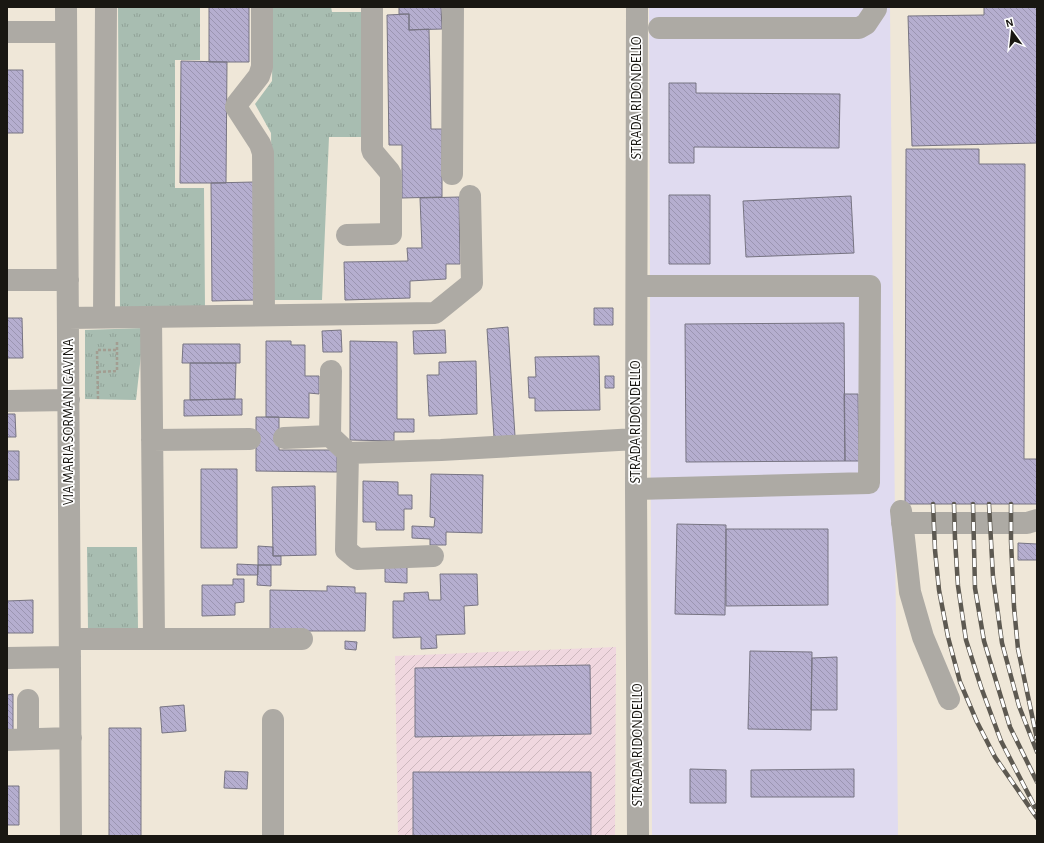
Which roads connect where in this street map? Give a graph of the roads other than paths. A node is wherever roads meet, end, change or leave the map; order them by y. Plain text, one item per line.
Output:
1 (66, 7) edge
2 (106, 7) edge
3 (262, 7) edge
4 (372, 7) edge
5 (453, 7) edge
6 (637, 7) edge
7 (876, 7) edge
8 (659, 28) dead end
9 (7, 32) edge
10 (66, 32) junction
11 (452, 174) dead end
12 (470, 196) dead end
13 (347, 235) dead end
14 (7, 280) edge
15 (68, 280) junction
16 (636, 286) junction
17 (264, 315) junction
18 (111, 317) junction
19 (151, 317) junction
20 (68, 318) junction
21 (331, 371) dead end
22 (69, 400) junction
23 (7, 401) edge
24 (330, 436) junction
25 (284, 438) dead end
26 (250, 439) dead end
27 (636, 439) junction
28 (152, 440) junction
29 (348, 454) junction
30 (636, 489) junction
31 (1037, 520) edge
32 (433, 556) dead end
33 (154, 639) junction
34 (302, 639) dead end
35 (70, 648) junction
36 (7, 658) edge
37 (949, 699) dead end
38 (28, 700) dead end
39 (273, 720) dead end
40 (71, 738) junction
41 (17, 740) edge
42 (71, 836) edge
43 (273, 836) edge
44 (638, 836) edge

1 - 10 street, VIA MARIA SORMANI GAVINA
2 - 18 street
3 - 17 street
4 - 13 street
5 - 11 street
6 - 16 street, STRADA RIDONDELLO
7 - 8 street
9 - 10 street
10 - 15 street, VIA MARIA SORMANI GAVINA
12 - 17 street
14 - 15 street
15 - 20 street, VIA MARIA SORMANI GAVINA
16 - 27 street, STRADA RIDONDELLO
16 - 30 street
17 - 19 street
18 - 19 street
18 - 20 street
19 - 28 street
20 - 22 street, VIA MARIA SORMANI GAVINA
21 - 24 street
22 - 23 street
22 - 35 street, VIA MARIA SORMANI GAVINA
24 - 25 street
24 - 29 street
26 - 28 street
27 - 29 street
27 - 30 street, STRADA RIDONDELLO
28 - 33 street
29 - 32 street
30 - 44 street, STRADA RIDONDELLO
31 - 37 street
33 - 34 street
33 - 35 street
35 - 36 street
35 - 40 street, VIA MARIA SORMANI GAVINA
38 - 41 street
39 - 43 street
40 - 41 street
40 - 42 street, VIA MARIA SORMANI GAVINA

